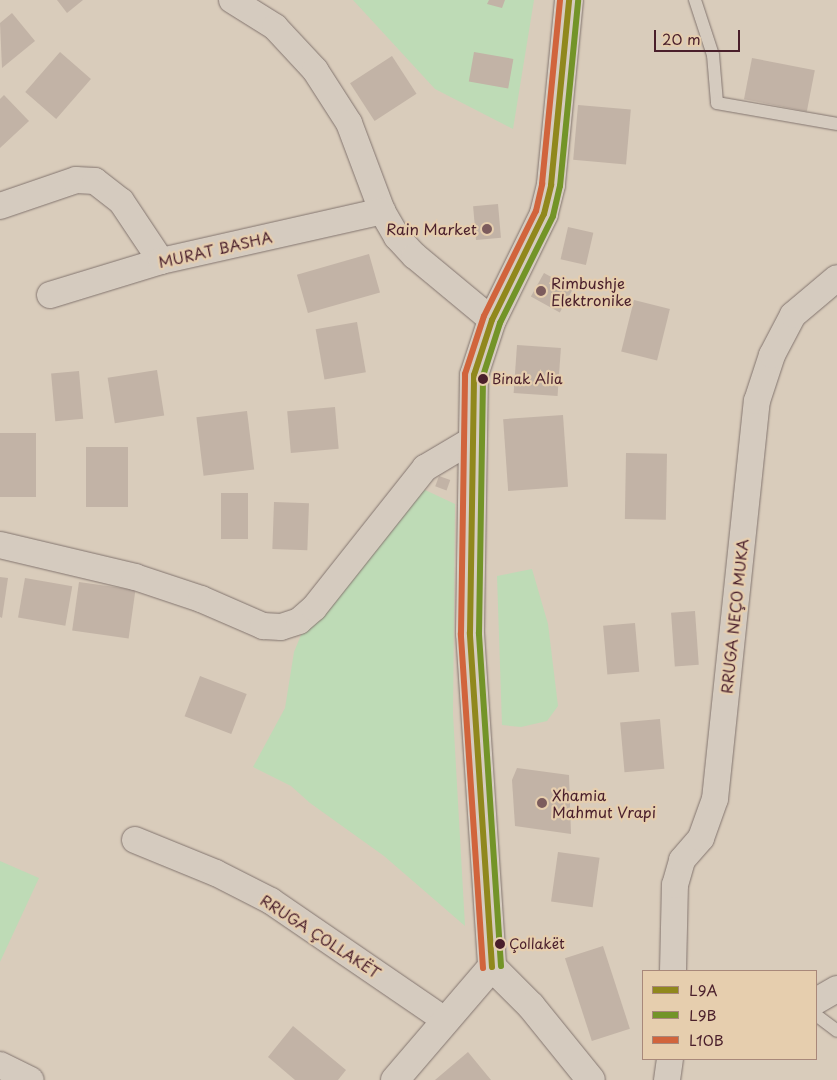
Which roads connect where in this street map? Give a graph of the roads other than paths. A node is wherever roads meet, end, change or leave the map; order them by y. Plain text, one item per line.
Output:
1 (232, 0) edge
2 (569, 0) edge
3 (695, 0) edge
4 (837, 124) edge
5 (0, 206) edge
6 (382, 211) junction
7 (161, 260) junction
8 (837, 278) edge
9 (50, 295) dead end
10 (492, 320) junction
11 (472, 440) junction
12 (0, 545) edge
13 (135, 840) dead end
14 (492, 966) junction
15 (673, 970) edge
16 (837, 988) edge
17 (817, 1001) edge
18 (817, 1016) edge
19 (446, 1021) junction
20 (837, 1031) edge
21 (670, 1060) edge
22 (0, 1065) edge
23 (31, 1080) edge
24 (395, 1080) edge
25 (591, 1080) edge
26 (667, 1080) edge

1 - 6 street
2 - 10 main road
3 - 4 lane
5 - 7 street
6 - 7 street, MURAT BASHA
6 - 10 street
7 - 9 street, MURAT BASHA
8 - 15 street, RRUGA NEÇO MUKA
10 - 11 main road
11 - 12 street
11 - 14 main road
13 - 19 street, RRUGA ÇOLLAKËT
14 - 19 main road
14 - 25 main road
16 - 17 street
18 - 20 lane
19 - 24 main road
21 - 26 street
22 - 23 street

